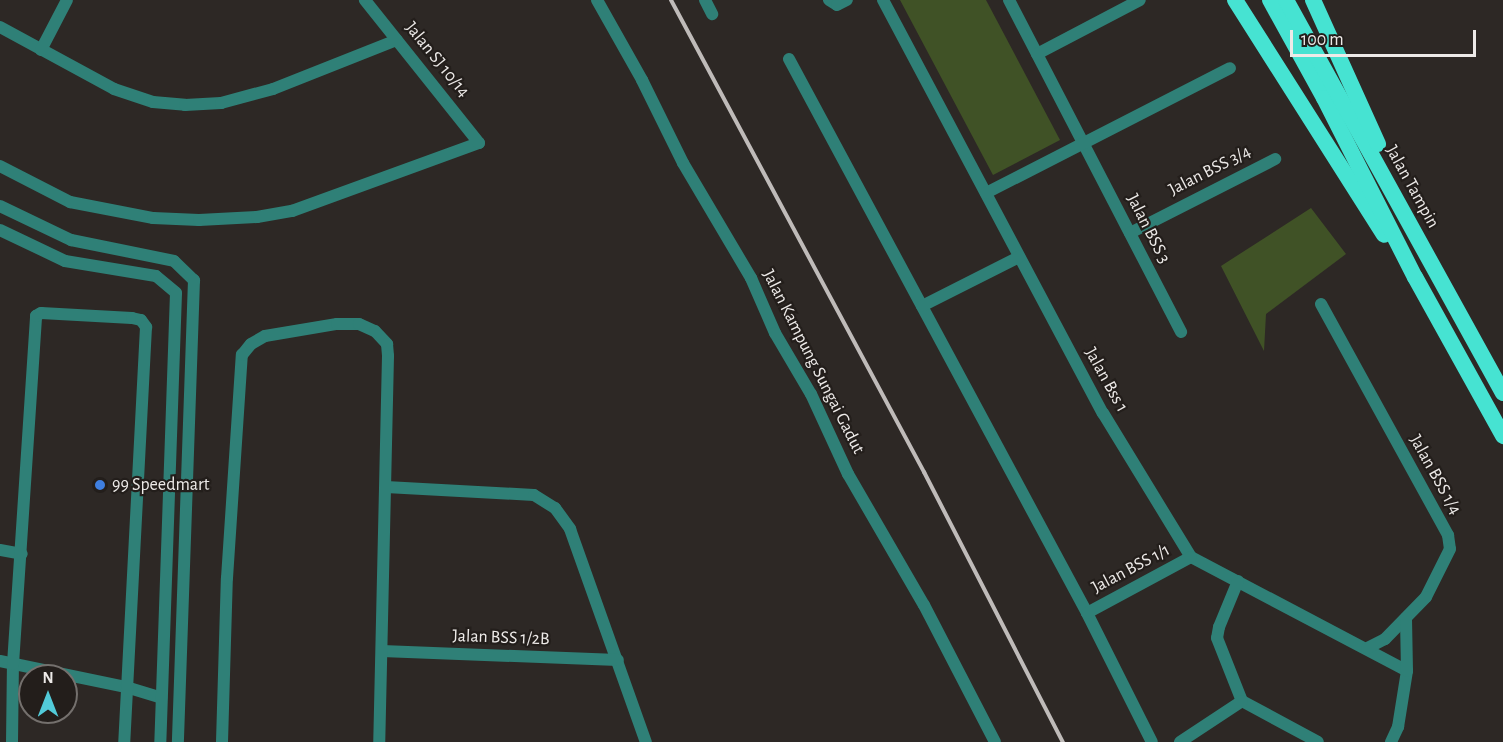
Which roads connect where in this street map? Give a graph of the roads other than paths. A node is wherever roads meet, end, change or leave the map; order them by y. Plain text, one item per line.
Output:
1 (68, 0) edge
2 (365, 0) edge
3 (597, 0) edge
4 (705, 0) edge
5 (830, 0) edge
6 (847, 0) edge
7 (883, 0) edge
8 (1009, 0) edge
9 (1140, 0) edge
10 (1235, 0) edge
11 (1270, 0) edge
12 (1287, 0) edge
13 (1313, 0) edge
14 (712, 14) dead end
15 (0, 27) edge
16 (397, 40) junction
17 (42, 50) junction
18 (1037, 54) junction
19 (789, 59) dead end
20 (1230, 68) dead end
21 (1084, 143) junction
22 (1275, 159) dead end
23 (0, 166) edge
24 (986, 194) junction
25 (0, 206) edge
26 (1405, 215) junction
27 (0, 230) edge
28 (1130, 233) junction
29 (1019, 257) junction
30 (1414, 277) junction
31 (1321, 304) dead end
32 (922, 306) junction
33 (1181, 332) dead end
34 (1503, 393) edge
35 (1503, 436) edge
36 (386, 487) junction
37 (0, 550) edge
38 (22, 554) junction
39 (1191, 557) junction
40 (1238, 581) junction
41 (1087, 613) junction
42 (1406, 618) junction
43 (1367, 648) junction
44 (382, 651) junction
45 (618, 660) junction
46 (0, 661) edge
47 (14, 664) junction
48 (1407, 671) junction
49 (126, 687) junction
50 (161, 698) junction
51 (1242, 701) junction
52 (12, 742) edge
53 (124, 742) edge
54 (160, 742) edge
55 (178, 742) edge
56 (222, 742) edge
57 (379, 742) edge
58 (646, 742) edge
59 (995, 742) edge
60 (1152, 742) edge
61 (1180, 742) edge
62 (1318, 742) edge
63 (1391, 742) edge

1 - 17 street
2 - 16 street, Jalan SJ 10/14
3 - 59 street, Jalan Kampung Sungai Gadut
4 - 14 street
5 - 6 street
7 - 24 street, Jalan Bss 1
8 - 18 street, Jalan BSS 3
9 - 18 street
10 - 30 highway
11 - 30 highway, Jalan Tampin
12 - 26 highway, Jalan Tampin
13 - 26 highway
15 - 17 street
16 - 17 street
16 - 23 street, Jalan SJ 10/14
18 - 21 street, Jalan BSS 3
19 - 32 street
20 - 21 street
21 - 24 street
21 - 28 street, Jalan BSS 3
22 - 28 street, Jalan BSS 3/4
24 - 29 street, Jalan Bss 1
25 - 55 street
26 - 34 highway, Jalan Tampin
27 - 50 street
28 - 33 street, Jalan BSS 3
29 - 32 street
29 - 39 street, Jalan Bss 1
30 - 35 highway
31 - 42 street, Jalan BSS 1/4
32 - 41 street
36 - 44 street
36 - 45 street
36 - 56 street
37 - 38 street
38 - 47 street
38 - 49 street
39 - 40 street
39 - 41 street, Jalan BSS 1/1
40 - 43 street
40 - 51 street
41 - 60 street
42 - 43 street, Jalan BSS 1/4
42 - 48 street
43 - 48 street
44 - 45 street, Jalan BSS 1/2B
44 - 57 street
45 - 58 street
46 - 47 street
47 - 49 street
47 - 52 street
48 - 63 street
49 - 50 street
49 - 53 street
50 - 54 street
51 - 61 street
51 - 62 street

